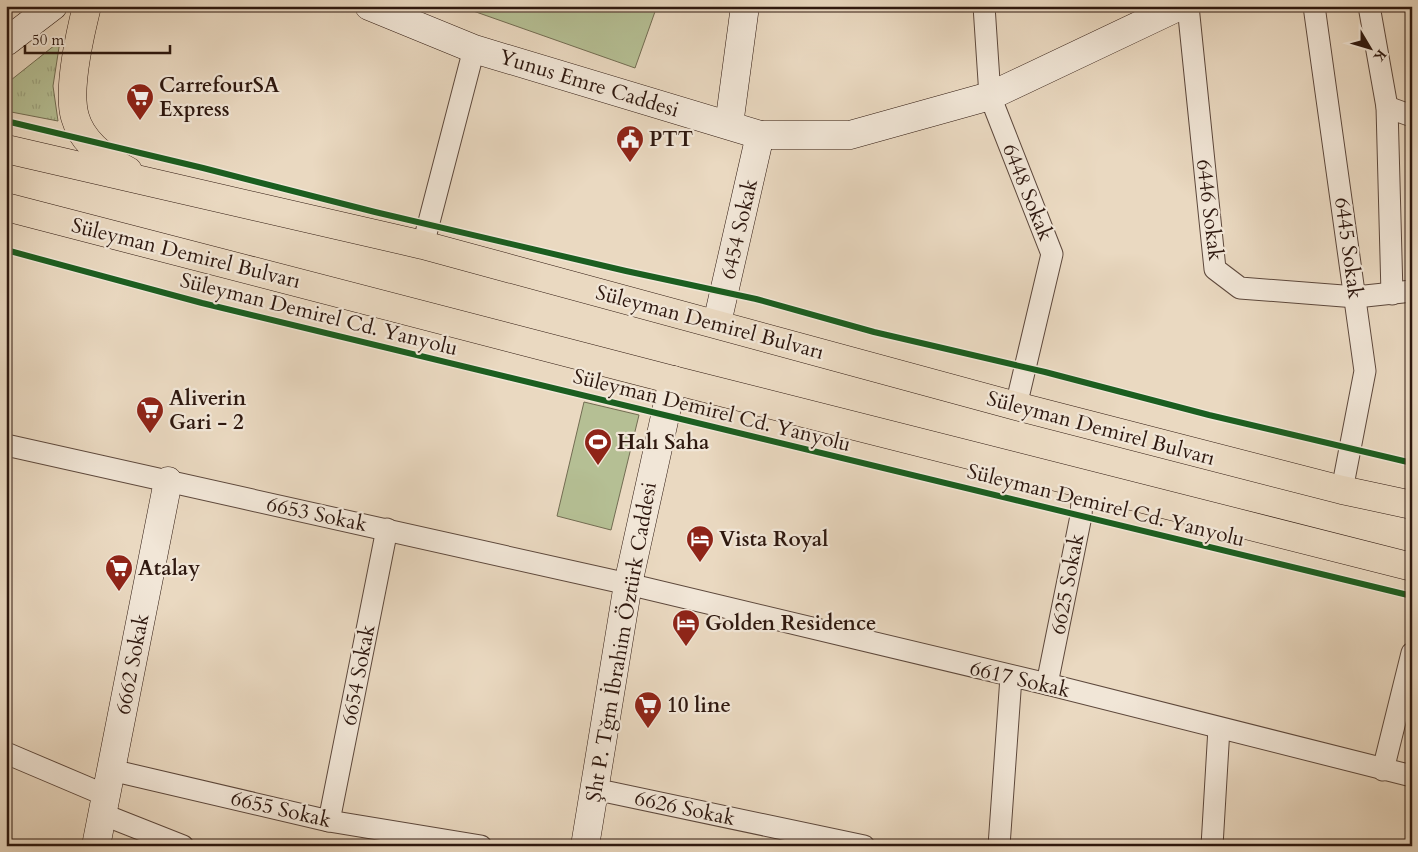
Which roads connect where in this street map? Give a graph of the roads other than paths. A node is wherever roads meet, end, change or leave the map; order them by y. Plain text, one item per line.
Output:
1 (53, 6) edge
2 (87, 6) edge
3 (369, 6) edge
4 (746, 6) edge
5 (984, 6) edge
6 (1180, 6) edge
7 (1188, 6) edge
8 (1314, 6) edge
9 (1369, 6) edge
10 (6, 42) edge
11 (474, 49) junction
12 (990, 96) junction
13 (1412, 102) edge
14 (1387, 107) junction
15 (1412, 116) edge
16 (729, 125) junction
17 (760, 135) junction
18 (6, 149) edge
19 (149, 183) junction
20 (6, 207) edge
21 (423, 245) junction
22 (1402, 292) edge
23 (1356, 298) junction
24 (717, 323) junction
25 (673, 380) junction
26 (1016, 406) junction
27 (6, 445) edge
28 (168, 481) junction
29 (1083, 484) junction
30 (1342, 490) junction
31 (1412, 505) edge
32 (387, 529) junction
33 (1412, 567) edge
34 (628, 584) junction
35 (1412, 652) edge
36 (1011, 677) junction
37 (1047, 684) junction
38 (1219, 728) junction
39 (6, 753) edge
40 (1383, 770) junction
41 (1412, 776) edge
42 (594, 790) junction
43 (106, 793) junction
44 (329, 821) junction
45 (96, 846) edge
46 (183, 846) edge
47 (481, 846) edge
48 (585, 846) edge
49 (864, 846) edge
50 (999, 846) edge
51 (1212, 846) edge

1 - 10 street
2 - 19 main road
3 - 11 street, Yunus Emre Caddesi
4 - 16 street
5 - 12 street, 6448 Sokak
6 - 12 street, Yunus Emre Caddesi
7 - 23 street, 6446 Sokak
8 - 23 street, 6445 Sokak
9 - 14 street
11 - 16 street, Yunus Emre Caddesi
11 - 21 street
12 - 17 street, Yunus Emre Caddesi
12 - 26 street, 6448 Sokak
13 - 14 street
14 - 15 street
14 - 22 street
16 - 17 street, Yunus Emre Caddesi
17 - 24 street, 6454 Sokak
18 - 19 main road, Süleyman Demirel Bulvarı
19 - 21 main road, Süleyman Demirel Bulvarı
20 - 25 main road, Süleyman Demirel Bulvarı
21 - 24 main road, Süleyman Demirel Bulvarı
22 - 23 street, 6446 Sokak
23 - 30 street, 6445 Sokak
24 - 26 main road, Süleyman Demirel Bulvarı
25 - 29 main road, Süleyman Demirel Bulvarı
25 - 34 street, Şht P. Tğm İbrahim Öztürk Caddesi
26 - 30 main road, Süleyman Demirel Bulvarı
27 - 28 street, 6653 Sokak
28 - 32 street, 6653 Sokak
28 - 43 street, 6662 Sokak
29 - 33 main road, Süleyman Demirel Bulvarı
29 - 37 street, 6625 Sokak
30 - 31 main road, Süleyman Demirel Bulvarı
32 - 34 street, 6653 Sokak
32 - 44 street, 6654 Sokak
34 - 36 street, 6617 Sokak
34 - 42 street, Şht P. Tğm İbrahim Öztürk Caddesi
35 - 40 street
36 - 37 street, 6617 Sokak
36 - 50 street
37 - 38 street, 6617 Sokak
38 - 40 street, 6617 Sokak
38 - 51 street
39 - 43 street
40 - 41 street, 6617 Sokak
42 - 48 street, Şht P. Tğm İbrahim Öztürk Caddesi
42 - 49 street, 6626 Sokak
43 - 44 street, 6655 Sokak
43 - 45 street, 6662 Sokak
43 - 46 street
44 - 47 street, 6655 Sokak

